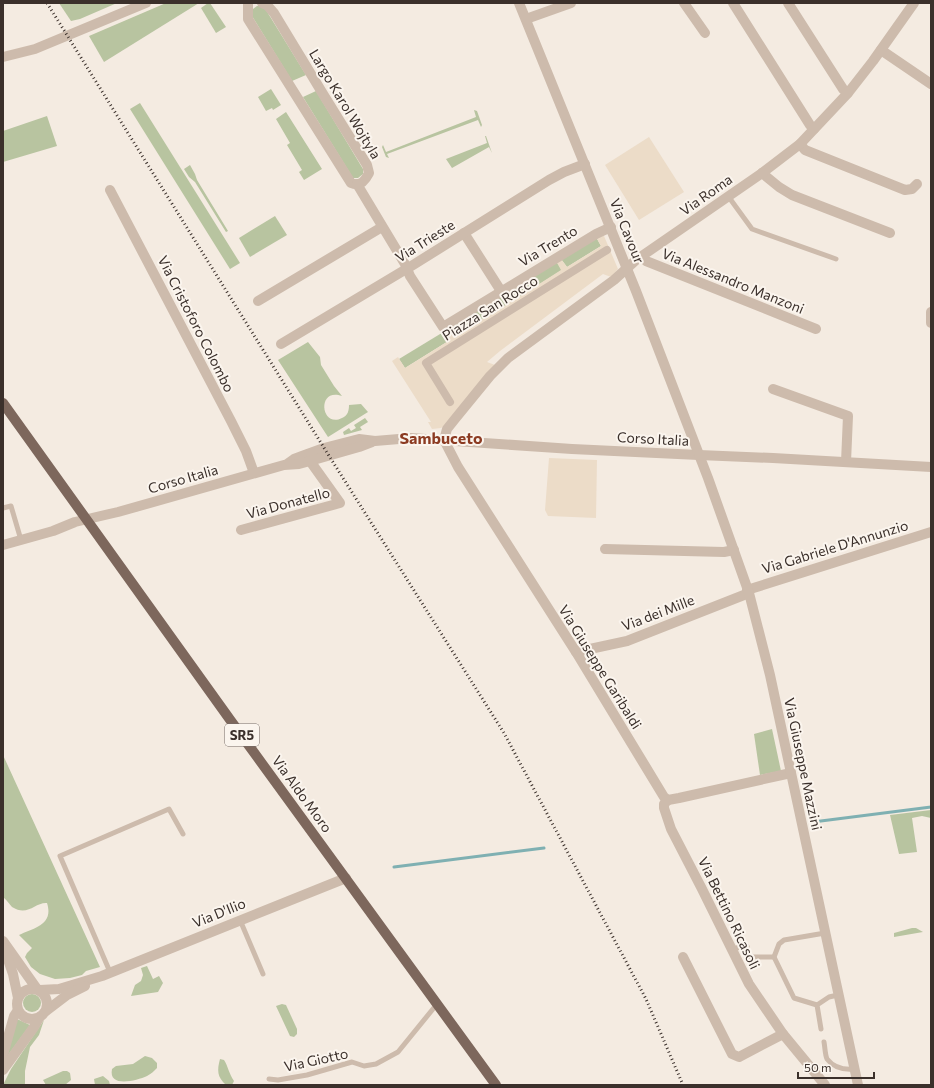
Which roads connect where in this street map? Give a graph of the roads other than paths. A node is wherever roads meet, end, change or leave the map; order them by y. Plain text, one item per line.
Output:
1 (146, 3) edge
2 (262, 3) edge
3 (519, 3) edge
4 (571, 3) edge
5 (684, 3) edge
6 (733, 3) edge
7 (788, 3) edge
8 (914, 3) edge
9 (251, 5) edge
10 (526, 20) junction
11 (705, 33) dead end
12 (881, 50) junction
13 (3, 57) edge
14 (931, 84) edge
15 (848, 93) junction
16 (814, 129) junction
17 (800, 144) junction
18 (585, 164) junction
19 (762, 173) junction
20 (358, 184) junction
21 (917, 184) dead end
22 (110, 190) dead end
23 (728, 196) junction
24 (382, 227) junction
25 (611, 228) junction
26 (464, 233) junction
27 (890, 233) dead end
28 (607, 250) dead end
29 (642, 256) junction
30 (836, 259) dead end
31 (407, 268) junction
32 (627, 269) junction
33 (501, 291) junction
34 (258, 301) dead end
35 (931, 312) edge
36 (931, 323) edge
37 (816, 329) dead end
38 (281, 344) dead end
39 (773, 389) dead end
40 (450, 402) dead end
41 (3, 404) edge
42 (375, 440) junction
43 (444, 440) junction
44 (699, 455) junction
45 (310, 461) junction
46 (846, 462) junction
47 (287, 464) junction
48 (931, 467) edge
49 (254, 473) junction
50 (3, 508) edge
51 (87, 520) junction
52 (241, 530) dead end
53 (931, 532) edge
54 (21, 540) junction
55 (3, 545) edge
56 (605, 549) dead end
57 (734, 550) junction
58 (748, 591) junction
59 (576, 652) junction
60 (791, 773) junction
61 (668, 800) junction
62 (183, 834) dead end
63 (346, 878) junction
64 (240, 920) junction
65 (824, 933) junction
66 (3, 941) edge
67 (3, 946) edge
68 (731, 949) junction
69 (683, 957) dead end
70 (774, 957) junction
71 (106, 974) junction
72 (263, 974) dead end
73 (38, 989) junction
74 (838, 995) junction
75 (18, 998) junction
76 (437, 1004) junction
77 (817, 1005) junction
78 (18, 1010) junction
79 (42, 1014) junction
80 (821, 1029) dead end
81 (782, 1034) junction
82 (824, 1042) dead end
83 (3, 1055) edge
84 (854, 1069) junction
85 (3, 1070) edge
86 (270, 1079) dead end
87 (496, 1085) edge
88 (825, 1085) edge
89 (858, 1085) edge

1 - 13 street
2 - 20 street, Largo Karol Wojtyla
3 - 10 street, Via Cavour
4 - 10 street
5 - 11 street
6 - 16 street
7 - 15 street
8 - 12 street, Via Roma
9 - 20 street
10 - 18 street, Via Cavour
12 - 14 street
12 - 15 street, Via Roma
15 - 16 street, Via Roma
16 - 17 street, Via Roma
17 - 19 street, Via Roma
17 - 21 street
18 - 25 street, Via Cavour
18 - 26 street, Via Trieste
19 - 23 street, Via Roma
19 - 27 street
20 - 24 street
22 - 49 street, Via Cristoforo Colombo
23 - 29 street, Via Roma
23 - 30 lane
24 - 31 street
24 - 34 street
25 - 32 street, Via Cavour
25 - 33 street, Via Trento
26 - 31 street, Via Trieste
26 - 33 street
28 - 40 street, Piazza San Rocco
29 - 32 street, Via Roma
29 - 37 street, Via Alessandro Manzoni
31 - 33 street, Via Trento
31 - 38 street, Via Trieste
32 - 43 street, Via Roma
32 - 44 street, Via Cavour
35 - 36 street
39 - 46 street
41 - 51 main road, SR5
42 - 43 street, Corso Italia
42 - 45 street, Corso Italia
42 - 47 street, Corso Italia
43 - 44 street, Corso Italia
43 - 59 street, Via Giuseppe Garibaldi
44 - 46 street, Corso Italia
44 - 57 street, Via Giuseppe Mazzini
45 - 47 street, Corso Italia
45 - 52 street, Via Donatello
46 - 48 street, Corso Italia
47 - 49 street, Corso Italia
49 - 51 street, Corso Italia
50 - 54 lane
51 - 54 street, Corso Italia
51 - 63 main road, Via Aldo Moro / SR5
53 - 58 street, Via Gabriele D'Annunzio
54 - 55 street, Corso Italia
56 - 57 street
57 - 58 street, Via Giuseppe Mazzini
58 - 59 street, Via dei Mille
58 - 60 street, Via Giuseppe Mazzini
59 - 61 street, Via Giuseppe Garibaldi
60 - 61 street
60 - 65 street, Via Giuseppe Mazzini
61 - 68 street, Via Bettino Ricasoli
62 - 71 lane
63 - 64 street, Via D'Ilio
63 - 76 main road, Via Aldo Moro / SR5
64 - 71 street, Via D'Ilio
64 - 72 lane
65 - 70 lane
65 - 74 street, Via Giuseppe Mazzini
66 - 73 street
67 - 75 street
68 - 70 lane
68 - 81 street, Via Bettino Ricasoli
69 - 81 street
70 - 77 lane
71 - 73 street, Via D'Ilio
71 - 79 street, Via D'Ilio
73 - 75 street
73 - 79 street
74 - 77 lane
74 - 84 street, Via Giuseppe Mazzini
75 - 78 street
76 - 86 lane, Via Giotto
76 - 87 main road, Via Aldo Moro / SR5
77 - 80 lane
78 - 79 street
78 - 83 street
79 - 85 street
81 - 88 street, Via Bettino Ricasoli
82 - 84 lane
84 - 89 street, Via Giuseppe Mazzini

